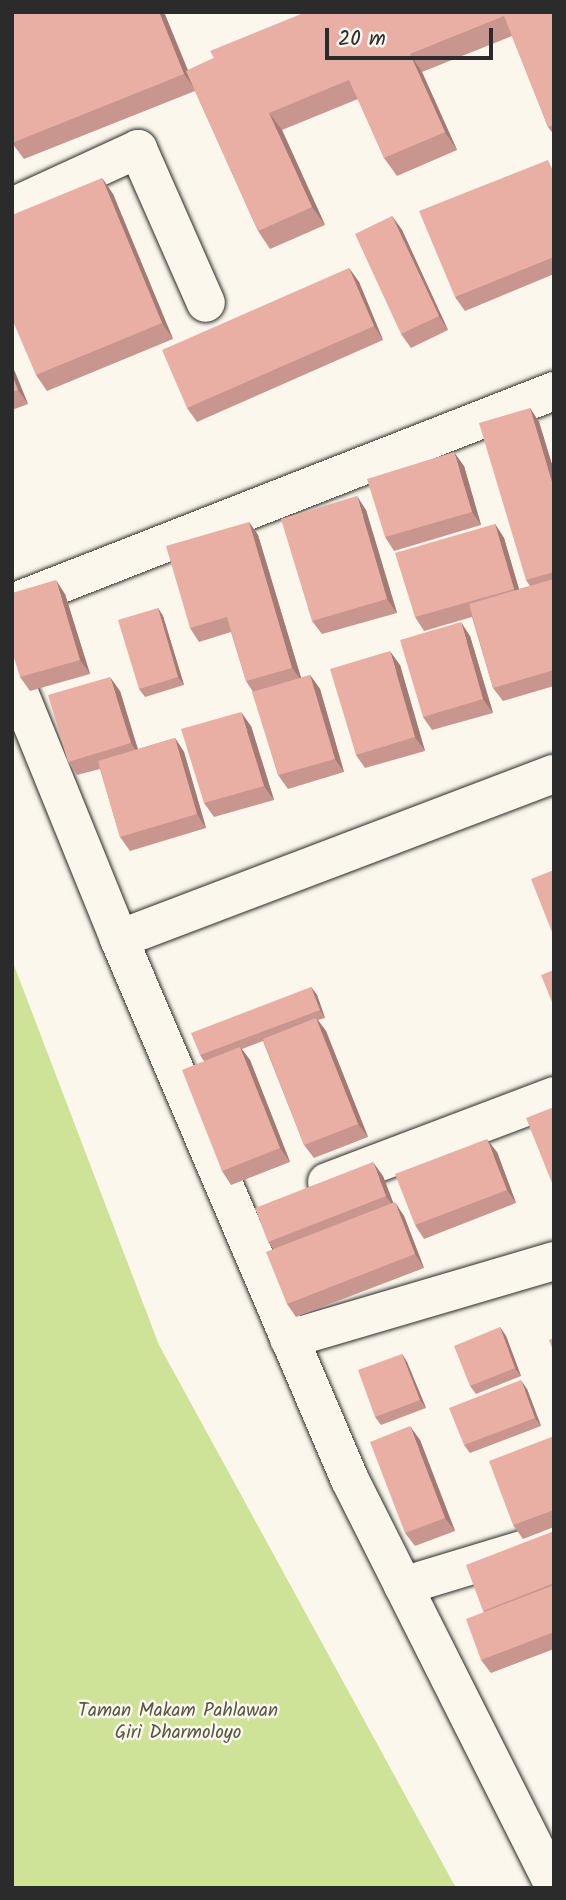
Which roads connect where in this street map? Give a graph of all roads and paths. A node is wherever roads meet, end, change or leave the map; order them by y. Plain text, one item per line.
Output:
1 (12, 207) edge
2 (206, 303) dead end
3 (554, 391) edge
4 (12, 603) edge
5 (12, 675) edge
6 (554, 774) edge
7 (119, 939) junction
8 (554, 1097) edge
9 (237, 1216) junction
10 (554, 1261) edge
11 (289, 1339) junction
12 (554, 1540) edge
13 (402, 1586) junction
14 (554, 1885) edge

1 - 2 street
3 - 4 street
5 - 7 street
6 - 7 street
7 - 9 street
8 - 9 street
9 - 11 street
10 - 11 street
11 - 13 street
12 - 13 street
13 - 14 street

